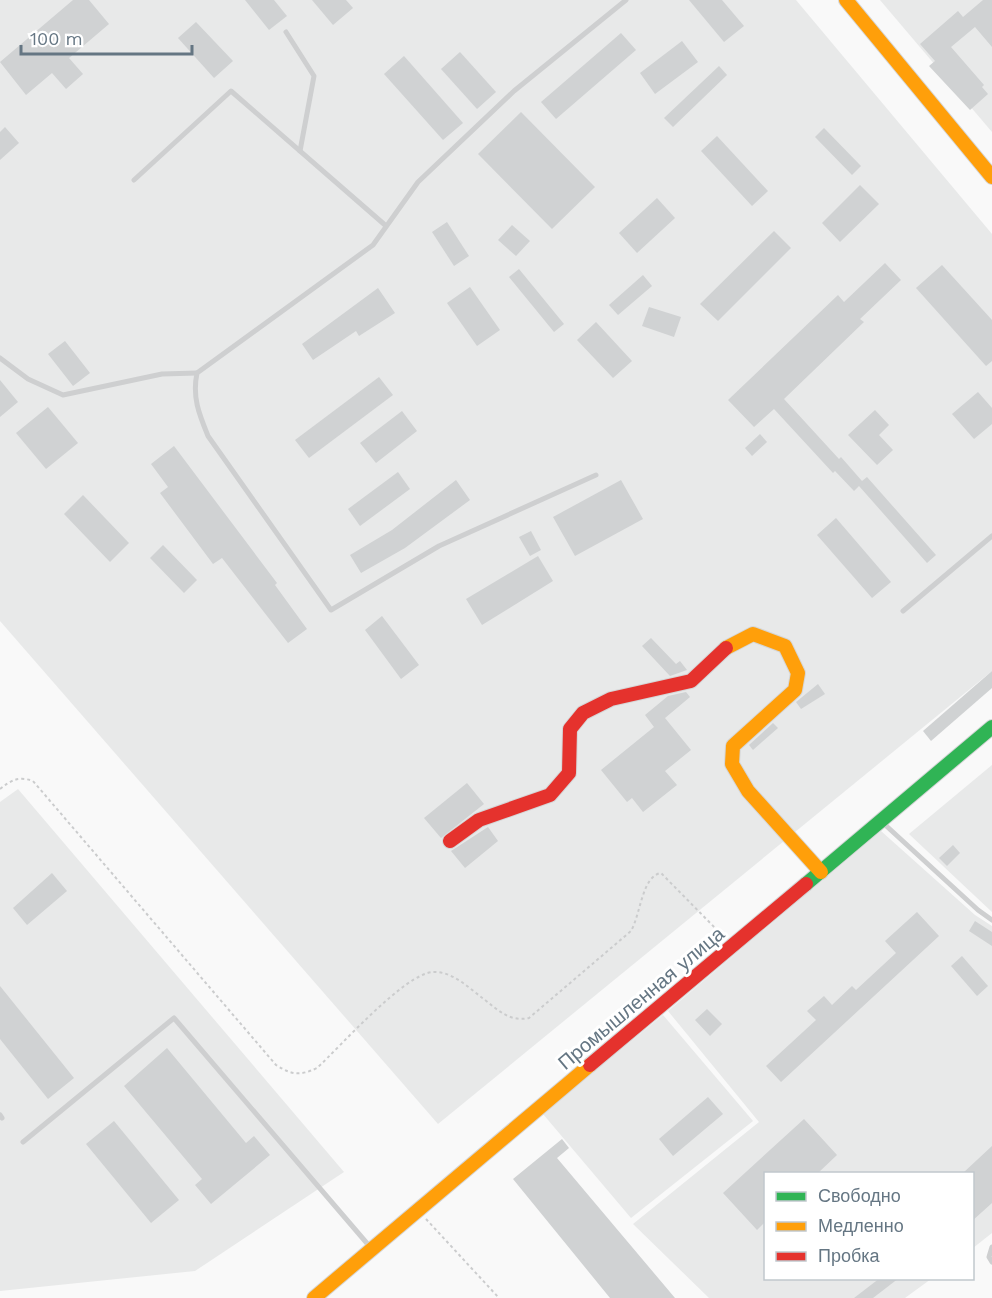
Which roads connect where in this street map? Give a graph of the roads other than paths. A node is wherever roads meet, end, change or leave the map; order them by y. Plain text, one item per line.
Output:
1 (626, 0) edge
2 (846, 0) edge
3 (286, 32) dead end
4 (300, 151) junction
5 (992, 177) edge
6 (135, 180) dead end
7 (385, 225) junction
8 (0, 358) edge
9 (197, 373) junction
10 (596, 475) dead end
11 (992, 536) edge
12 (903, 610) dead end
13 (992, 727) edge
14 (881, 821) junction
15 (450, 841) dead end
16 (821, 872) junction
17 (992, 920) edge
18 (23, 1142) dead end
19 (992, 1246) edge
20 (373, 1249) junction
21 (992, 1262) edge
22 (314, 1298) edge

1 - 7 lane
2 - 5 street
3 - 4 lane
4 - 6 lane
4 - 7 lane
7 - 9 lane
8 - 9 lane
9 - 10 lane
11 - 12 lane
13 - 14 street, Промышленная улица
14 - 16 street, Промышленная улица
14 - 17 lane
15 - 16 street
16 - 20 street, Промышленная улица
18 - 20 lane
19 - 21 lane
20 - 22 street, Промышленная улица

